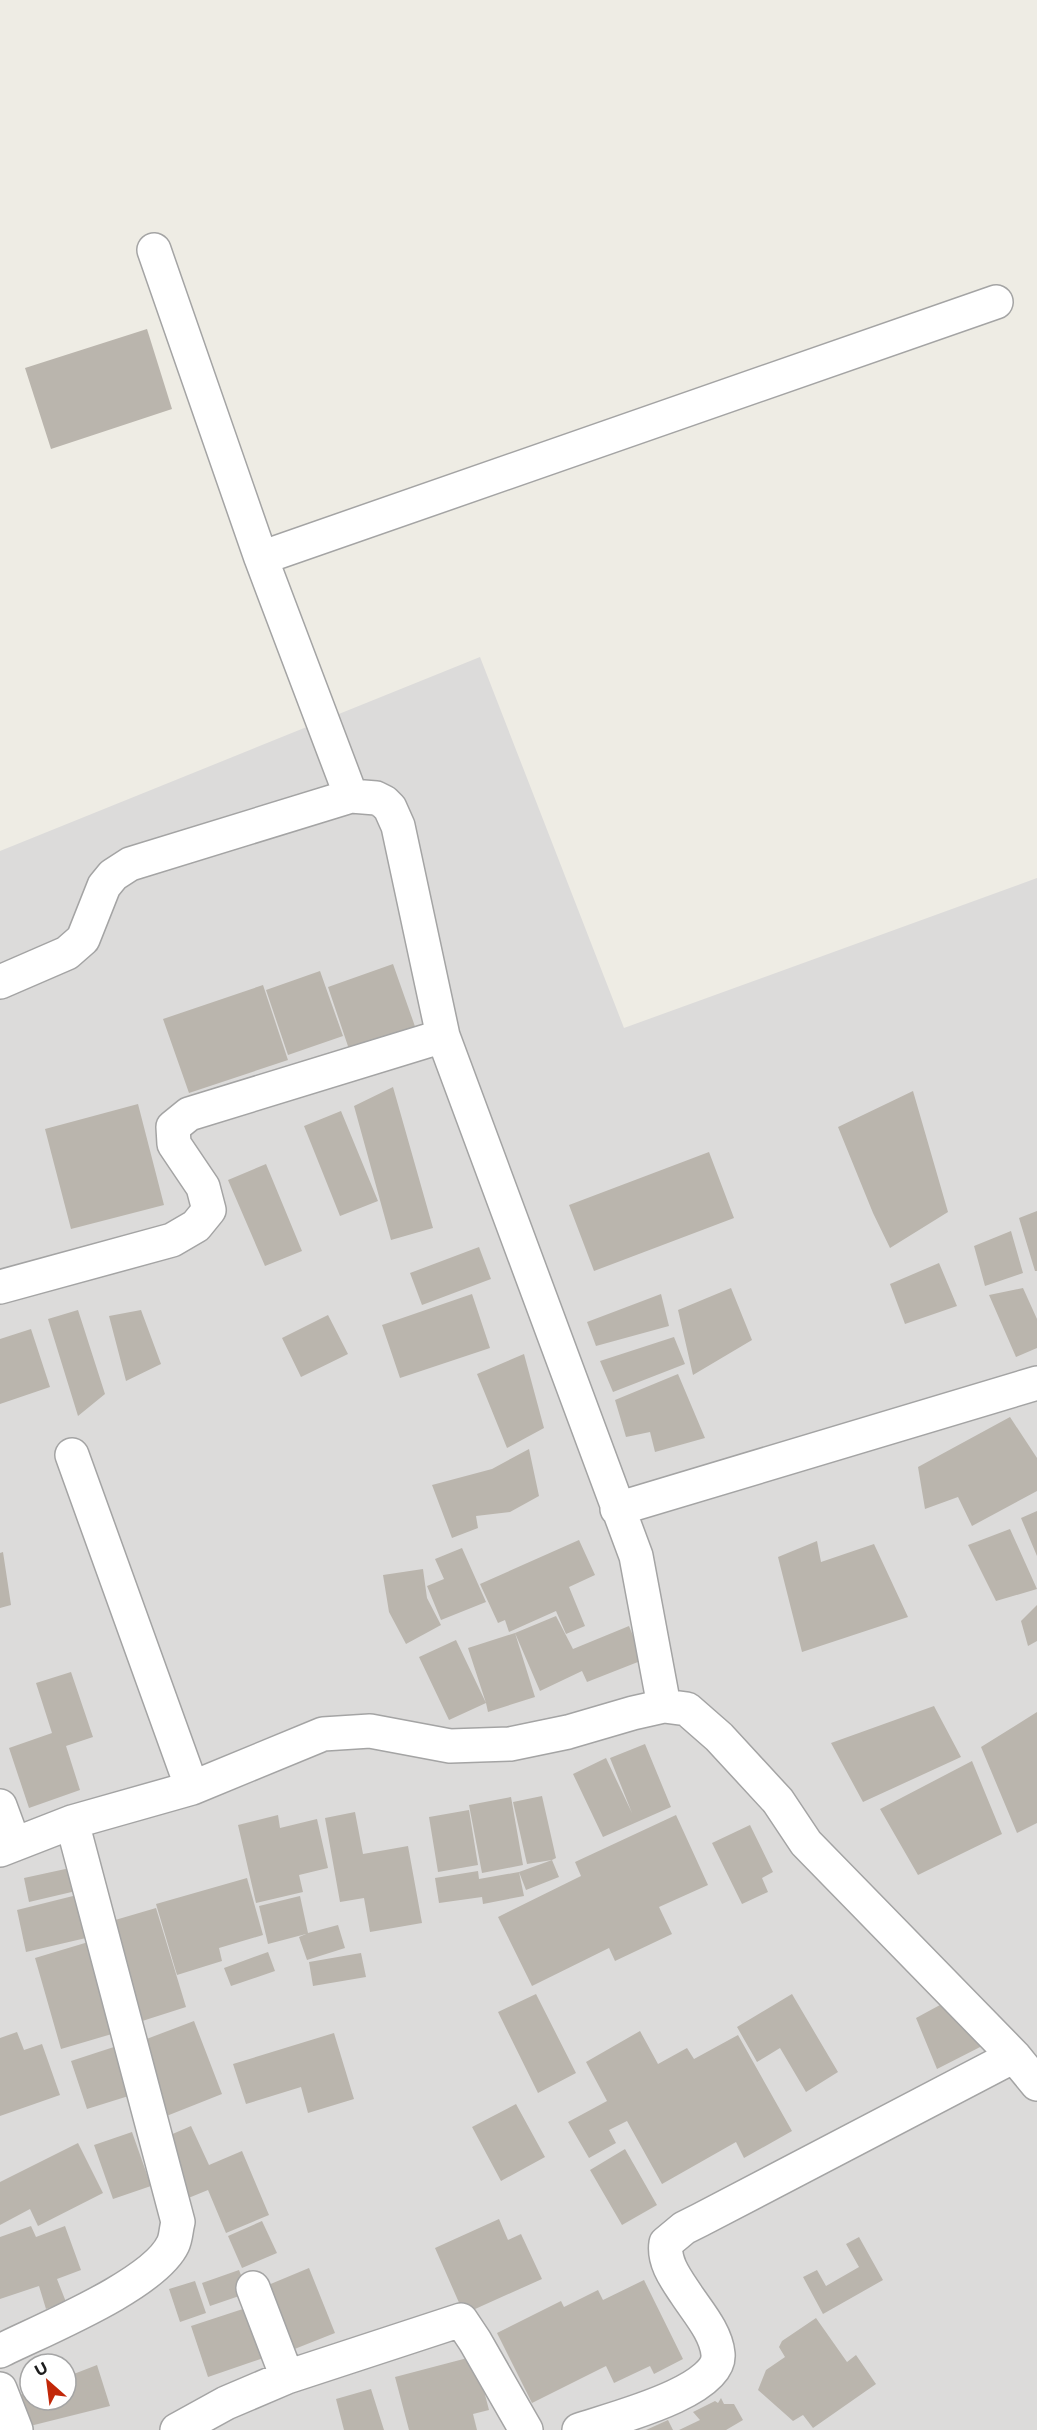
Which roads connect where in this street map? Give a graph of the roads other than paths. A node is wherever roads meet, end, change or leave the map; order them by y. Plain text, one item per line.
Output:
1 (154, 250) dead end
2 (996, 302) dead end
3 (261, 558) junction
4 (351, 796) junction
5 (0, 982) edge
6 (443, 1036) junction
7 (0, 1287) edge
8 (1037, 1383) edge
9 (72, 1455) dead end
10 (617, 1509) junction
11 (664, 1706) junction
12 (192, 1788) junction
13 (0, 1806) edge
14 (72, 1822) junction
15 (7, 1847) edge
16 (1014, 2056) junction
17 (1037, 2084) edge
18 (253, 2288) dead end
19 (0, 2351) edge
20 (287, 2377) junction
21 (0, 2389) edge
22 (16, 2430) edge
23 (177, 2430) edge
24 (526, 2430) edge
25 (579, 2430) edge

1 - 3 street
2 - 3 street
3 - 4 street
4 - 5 street
4 - 6 street
6 - 7 street
6 - 10 street
8 - 10 street
9 - 12 street
10 - 11 street
11 - 12 street
11 - 16 street
12 - 14 street
13 - 15 street
14 - 15 street
14 - 19 street
16 - 17 street
16 - 25 street
18 - 20 street
20 - 23 street
20 - 24 street
21 - 22 street

